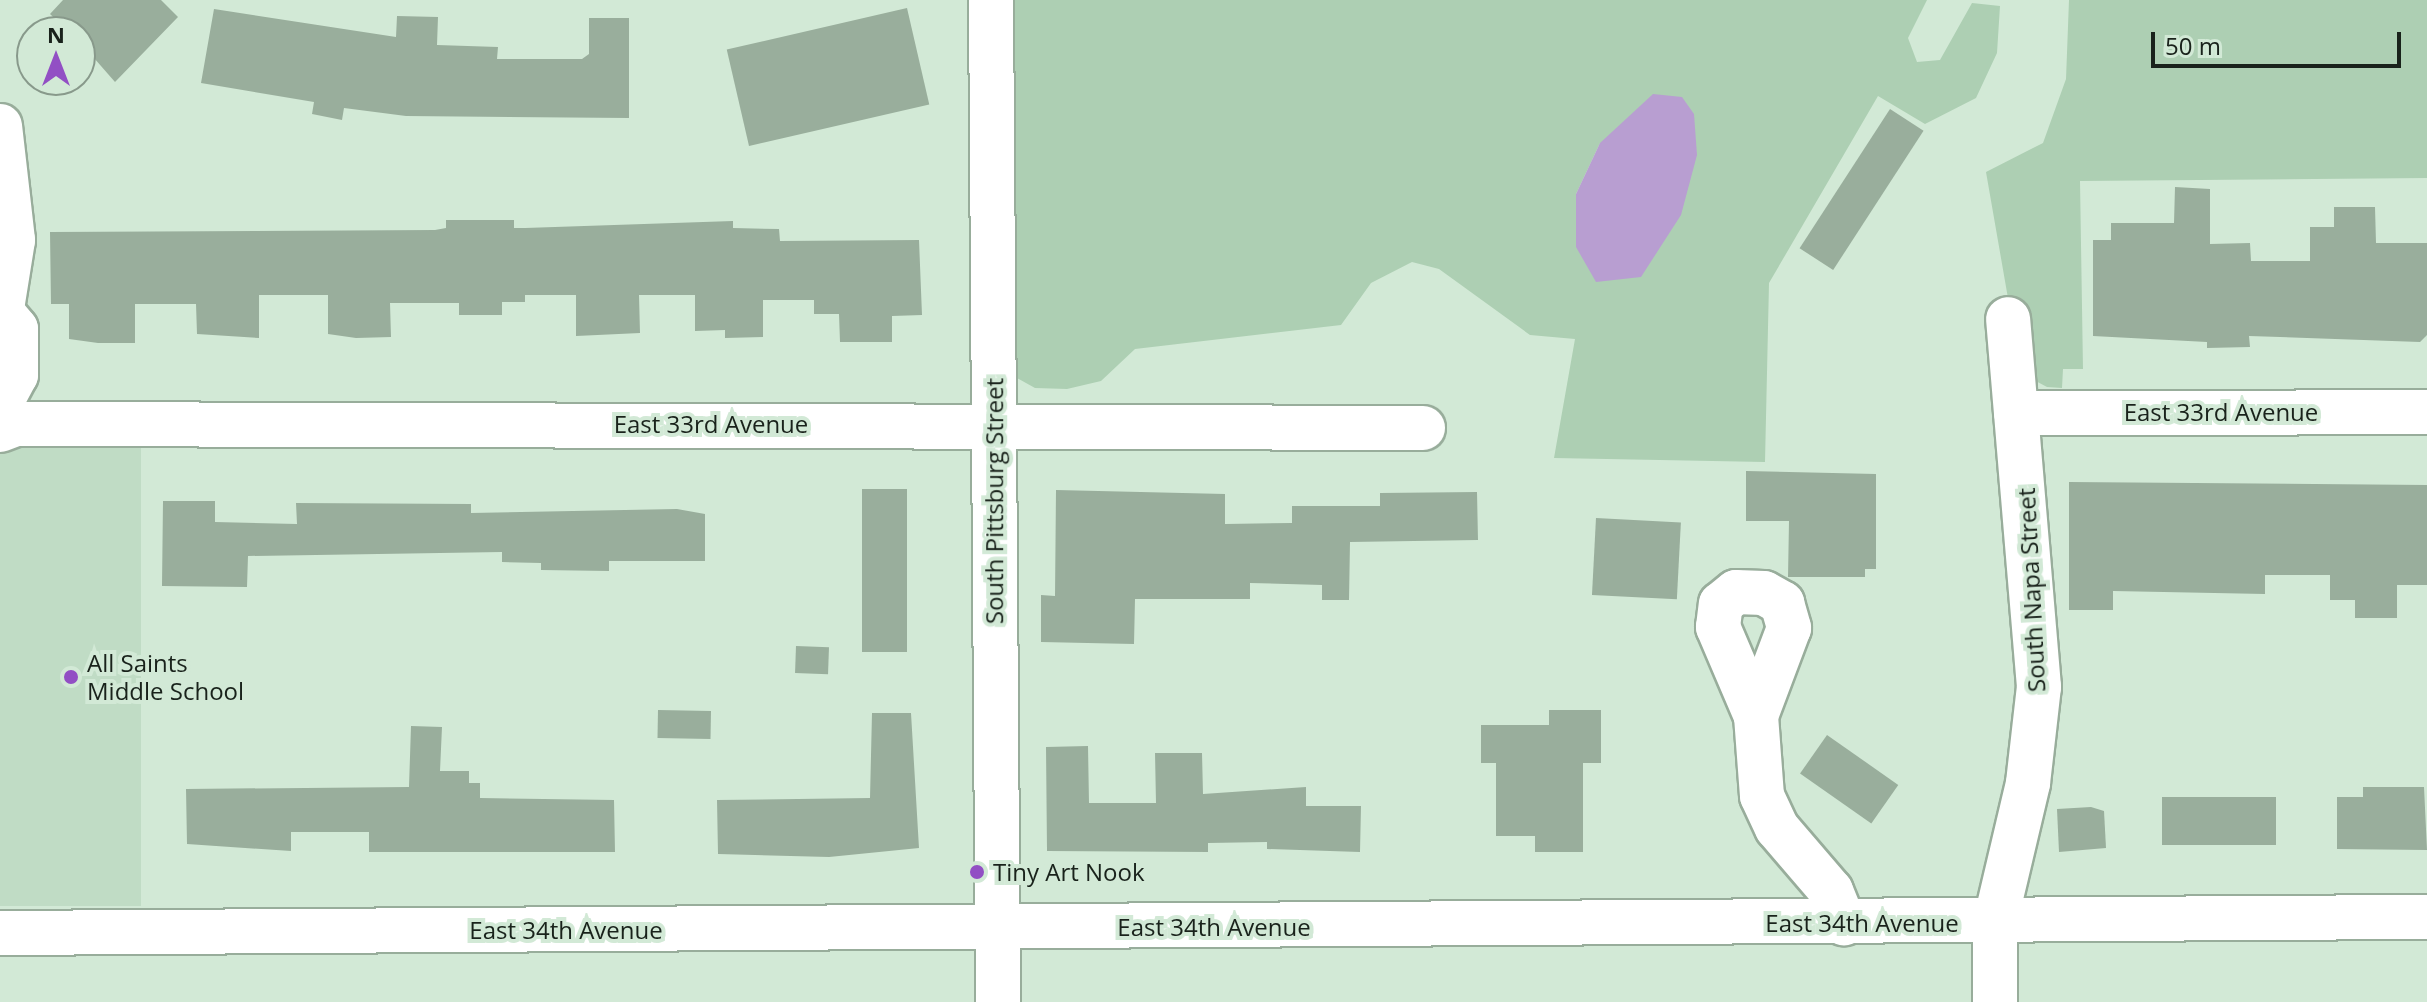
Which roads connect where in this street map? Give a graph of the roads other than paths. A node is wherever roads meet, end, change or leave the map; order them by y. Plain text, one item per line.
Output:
1 (991, 0) edge
2 (0, 126) edge
3 (3, 319) edge
4 (2008, 319) dead end
5 (2427, 412) edge
6 (2016, 413) junction
7 (2, 414) edge
8 (992, 424) junction
9 (1423, 428) dead end
10 (1756, 716) dead end
11 (2427, 917) edge
12 (1844, 923) junction
13 (1995, 923) junction
14 (999, 928) junction
15 (0, 933) edge
16 (998, 1002) edge
17 (1995, 1002) edge

1 - 8 street, South Pittsburg Street
2 - 3 street
3 - 7 street
4 - 6 street, South Napa Street
5 - 6 street, East 33rd Avenue
6 - 13 street, South Napa Street
7 - 8 street, East 33rd Avenue
8 - 9 street, East 33rd Avenue
8 - 14 street, South Pittsburg Street
10 - 12 street
11 - 13 street, East 34th Avenue
12 - 13 street, East 34th Avenue
12 - 14 street, East 34th Avenue
13 - 17 street, South Napa Street
14 - 15 street, East 34th Avenue
14 - 16 street, South Pittsburg Street

